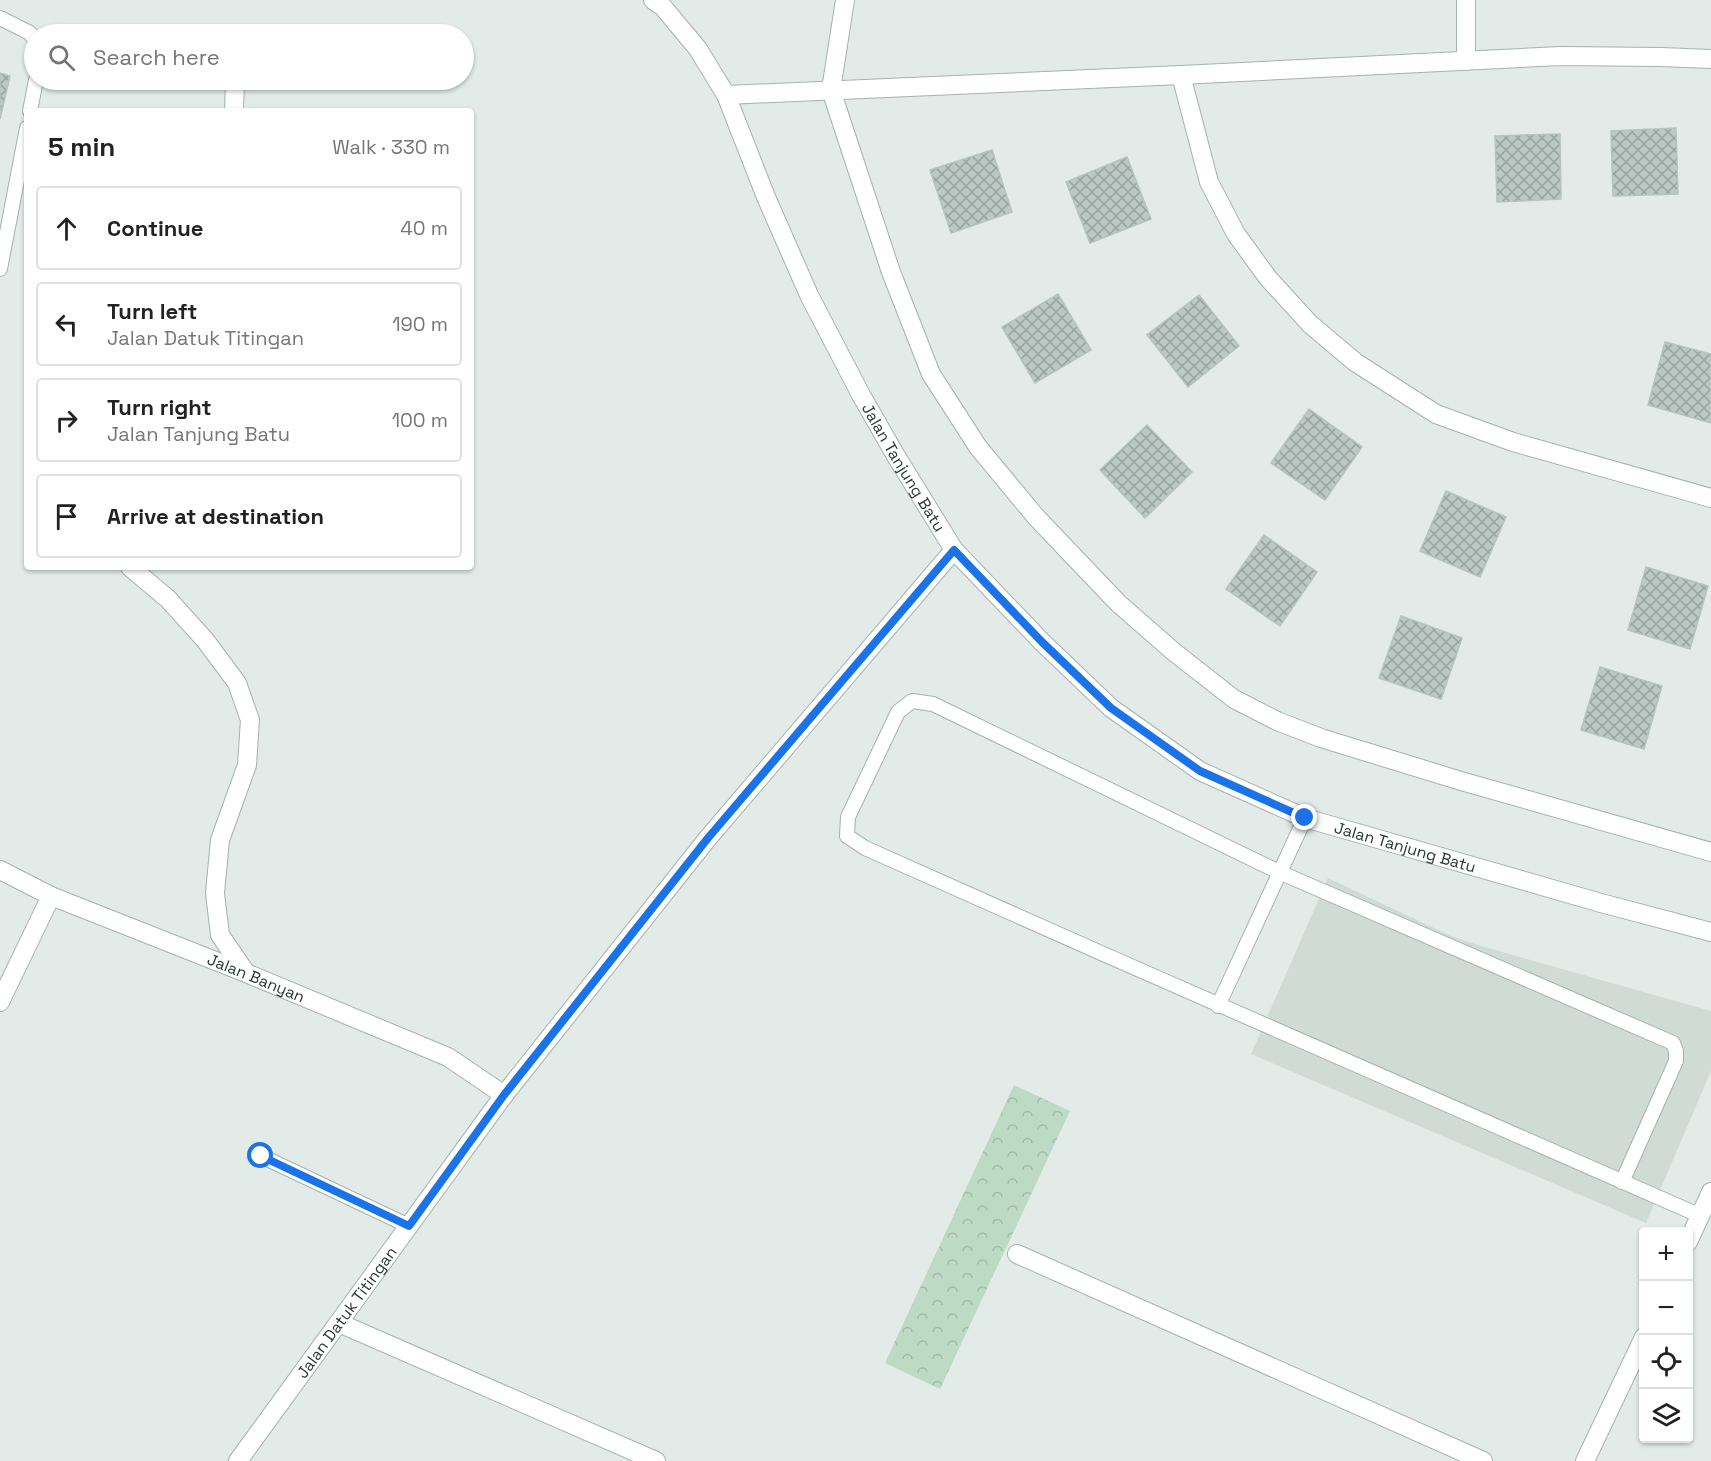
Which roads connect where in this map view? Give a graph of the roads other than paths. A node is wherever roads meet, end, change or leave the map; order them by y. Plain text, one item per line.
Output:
1 (653, 0) edge
2 (845, 0) edge
3 (1466, 0) edge
4 (0, 18) edge
5 (24, 30) edge
6 (1711, 59) edge
7 (1466, 61) junction
8 (1180, 75) junction
9 (34, 90) edge
10 (234, 90) edge
11 (831, 90) junction
12 (726, 95) junction
13 (31, 108) edge
14 (234, 108) edge
15 (24, 144) edge
16 (0, 269) edge
17 (1711, 498) edge
18 (954, 550) junction
19 (134, 570) edge
20 (1305, 818) junction
21 (1711, 852) edge
22 (0, 870) edge
23 (1279, 872) junction
24 (51, 896) junction
25 (1711, 932) edge
26 (246, 973) junction
27 (0, 1002) edge
28 (1218, 1006) junction
29 (504, 1095) junction
30 (261, 1156) dead end
31 (1622, 1182) junction
32 (1711, 1192) edge
33 (1701, 1216) junction
34 (409, 1226) junction
35 (1693, 1233) edge
36 (1017, 1254) dead end
37 (339, 1323) junction
38 (1639, 1348) edge
39 (238, 1461) edge
40 (656, 1461) edge
41 (1484, 1461) edge
42 (1585, 1461) edge

1 - 12 street, Jalan Tanjung Batu
2 - 11 street
3 - 7 street
4 - 5 lane
6 - 7 street
7 - 8 street
8 - 11 street
8 - 17 street
9 - 13 lane
10 - 14 street
11 - 12 street
11 - 21 street
12 - 18 street, Jalan Tanjung Batu
15 - 16 lane
18 - 20 street, Jalan Tanjung Batu
18 - 29 street, Jalan Datuk Titingan
19 - 26 street
20 - 23 lane
20 - 25 street, Jalan Tanjung Batu
22 - 24 street, Jalan Banyan
23 - 28 lane
23 - 28 lane
23 - 31 lane
24 - 26 street, Jalan Banyan
24 - 27 street
26 - 29 street, Jalan Banyan
28 - 31 lane
29 - 34 street, Jalan Datuk Titingan
30 - 34 lane
31 - 33 lane
32 - 33 street
33 - 35 street
34 - 37 street, Jalan Datuk Titingan
36 - 41 street
37 - 39 street, Jalan Datuk Titingan
37 - 40 street
38 - 42 street

